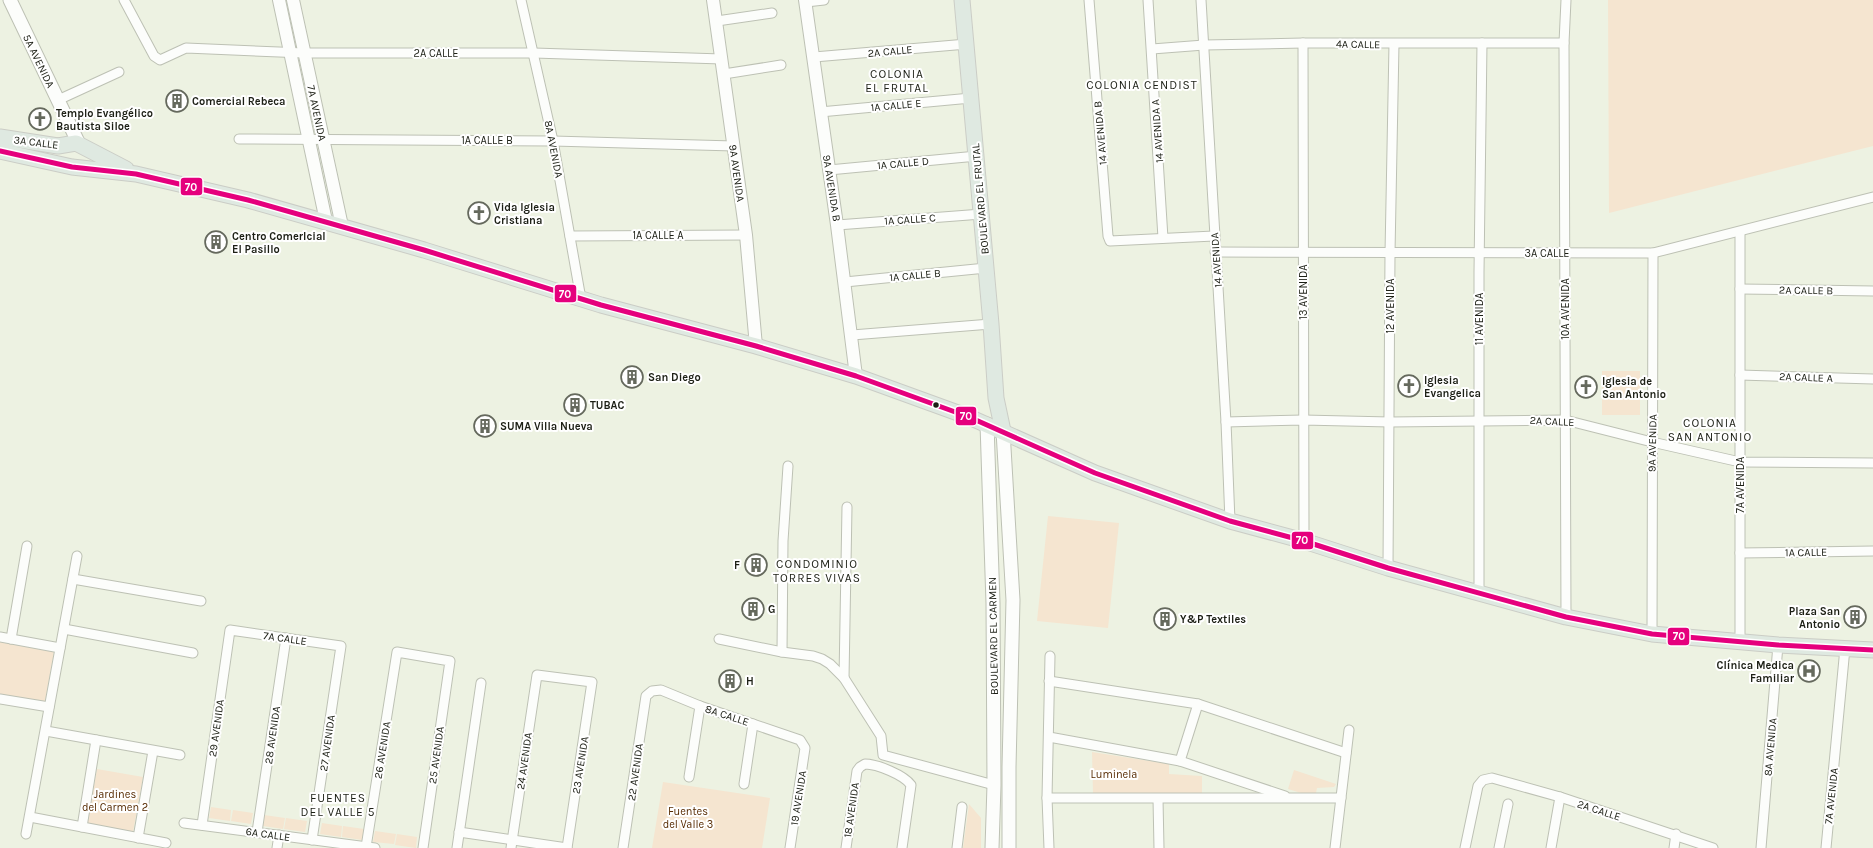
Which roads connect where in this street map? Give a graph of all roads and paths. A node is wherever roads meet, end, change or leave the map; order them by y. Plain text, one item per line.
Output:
1 (10, 0) edge
2 (124, 0) edge
3 (279, 0) edge
4 (293, 0) edge
5 (521, 0) edge
6 (713, 0) edge
7 (824, 0) edge
8 (962, 0) edge
9 (1089, 0) edge
10 (1148, 0) edge
11 (1201, 0) edge
12 (1566, 0) edge
13 (805, 1) edge
14 (772, 13) dead end
15 (717, 21) junction
16 (1303, 43) junction
17 (1482, 43) junction
18 (1564, 43) junction
19 (967, 44) junction
20 (1394, 44) junction
21 (1204, 45) junction
22 (1152, 49) junction
23 (291, 52) junction
24 (304, 53) junction
25 (534, 53) junction
26 (814, 58) junction
27 (722, 59) junction
28 (781, 65) dead end
29 (119, 72) dead end
30 (724, 74) junction
31 (971, 98) junction
32 (58, 100) junction
33 (820, 112) junction
34 (68, 121) junction
35 (0, 137) edge
36 (239, 139) dead end
37 (310, 140) junction
38 (323, 140) junction
39 (552, 141) junction
40 (50, 145) junction
41 (81, 146) junction
42 (734, 146) junction
43 (0, 151) edge
44 (977, 156) junction
45 (76, 167) junction
46 (829, 170) junction
47 (136, 174) junction
48 (1873, 198) edge
49 (982, 214) junction
50 (326, 222) junction
51 (837, 225) junction
52 (342, 226) junction
53 (1740, 232) junction
54 (746, 235) junction
55 (570, 236) junction
56 (1214, 236) junction
57 (1163, 238) junction
58 (1215, 252) junction
59 (1303, 252) junction
60 (1390, 253) junction
61 (1480, 253) junction
62 (1566, 253) junction
63 (1653, 253) junction
64 (986, 268) junction
65 (845, 282) junction
66 (1740, 289) junction
67 (1873, 291) edge
68 (581, 299) junction
69 (991, 324) junction
70 (852, 335) junction
71 (756, 346) junction
72 (1740, 375) junction
73 (856, 376) junction
74 (1873, 379) edge
75 (996, 398) junction
76 (1303, 420) junction
77 (1478, 420) junction
78 (1565, 420) junction
79 (1226, 422) junction
80 (1390, 422) junction
81 (987, 424) junction
82 (1003, 431) junction
83 (1652, 442) junction
84 (1740, 462) junction
85 (1873, 463) edge
86 (788, 466) dead end
87 (847, 507) dead end
88 (1230, 521) junction
89 (1304, 541) junction
90 (27, 546) dead end
91 (1873, 551) edge
92 (1740, 553) junction
93 (77, 556) dead end
94 (1388, 568) junction
95 (73, 579) junction
96 (1479, 594) junction
97 (201, 601) dead end
98 (1566, 617) junction
99 (64, 629) junction
100 (230, 630) joint
101 (1652, 634) junction
102 (0, 637) edge
103 (286, 638) junction
104 (11, 639) junction
105 (719, 639) dead end
106 (1740, 642) junction
107 (1778, 645) junction
108 (341, 646) joint
109 (60, 648) junction
110 (1846, 648) junction
111 (1873, 650) edge
112 (397, 652) joint
113 (782, 652) junction
114 (193, 653) dead end
115 (1050, 656) dead end
116 (844, 678) junction
117 (1049, 681) junction
118 (592, 682) joint
119 (481, 683) dead end
120 (646, 696) joint
121 (0, 699) edge
122 (1198, 704) junction
123 (700, 706) junction
124 (49, 707) junction
125 (754, 724) junction
126 (1350, 730) dead end
127 (46, 731) junction
128 (1050, 737) junction
129 (96, 740) junction
130 (805, 748) joint
131 (153, 751) junction
132 (1346, 753) junction
133 (180, 755) dead end
134 (1180, 761) junction
135 (690, 777) dead end
136 (744, 784) dead end
137 (994, 785) junction
138 (1047, 798) junction
139 (1292, 798) junction
140 (1341, 798) junction
141 (1560, 798) junction
142 (1158, 799) junction
143 (1508, 804) dead end
144 (962, 807) dead end
145 (30, 818) junction
146 (184, 823) dead end
147 (202, 825) junction
148 (82, 827) junction
149 (1010, 831) junction
150 (257, 832) junction
151 (459, 832) junction
152 (26, 834) dead end
153 (992, 834) junction
154 (1676, 834) junction
155 (279, 835) junction
156 (138, 838) junction
157 (312, 840) junction
158 (166, 843) dead end
159 (512, 844) edge
160 (333, 845) edge
161 (371, 847) edge
162 (1703, 847) edge
163 (277, 848) edge
164 (423, 848) edge
165 (457, 848) edge
166 (567, 848) edge
167 (623, 848) edge
168 (790, 848) edge
169 (846, 848) edge
170 (902, 848) edge
171 (957, 848) edge
172 (992, 848) edge
173 (1009, 848) edge
174 (1049, 848) edge
175 (1159, 848) edge
176 (1335, 848) edge
177 (1465, 848) edge
178 (1499, 848) edge
179 (1551, 848) edge
180 (1674, 848) edge
181 (1713, 848) edge
182 (1761, 848) edge
183 (1826, 848) edge

1 - 32 main road, 5A AVENIDA
2 - 23 street, 2A CALLE
3 - 23 street, 7A AVENIDA
4 - 24 street, 7A AVENIDA
5 - 25 street, 8A AVENIDA
6 - 15 street, 9A AVENIDA
7 - 13 street
8 - 19 main road, BOULEVARD EL FRUTAL
9 - 57 street, 14 AVENIDA B
10 - 22 street, 14 AVENIDA A
11 - 21 street, 14 AVENIDA
12 - 18 street, 10A AVENIDA
13 - 26 street, 9A AVENIDA B
14 - 15 street
15 - 27 street, 9A AVENIDA
16 - 20 street, 4A CALLE
16 - 21 street, 4A CALLE
16 - 59 street, 13 AVENIDA
17 - 18 street, 4A CALLE
17 - 20 street, 4A CALLE
17 - 61 street, 11 AVENIDA
18 - 62 street, 10A AVENIDA
19 - 26 street, 2A CALLE
19 - 31 main road, BOULEVARD EL FRUTAL
20 - 60 street, 12 AVENIDA
21 - 22 street, 4A CALLE
21 - 56 street, 14 AVENIDA
22 - 57 street, 14 AVENIDA A
23 - 24 street, 2A CALLE
23 - 37 street, 7A AVENIDA
24 - 25 street, 2A CALLE
24 - 38 street, 7A AVENIDA
25 - 27 street, 2A CALLE
25 - 39 street, 8A AVENIDA
26 - 33 street, 9A AVENIDA B
27 - 30 street, 9A AVENIDA
28 - 30 street
29 - 32 street
30 - 42 street, 9A AVENIDA
31 - 33 street, 1A CALLE E
31 - 44 main road, BOULEVARD EL FRUTAL
32 - 34 main road, 5A AVENIDA
33 - 46 street, 9A AVENIDA B
34 - 40 main road
34 - 41 main road, 5A AVENIDA
35 - 40 main road, 3A CALLE
36 - 37 street, 1A CALLE B
37 - 38 street, 1A CALLE B
37 - 50 street, 7A AVENIDA
38 - 39 street, 1A CALLE B
38 - 52 street, 7A AVENIDA
39 - 42 street, 1A CALLE B
39 - 55 street, 8A AVENIDA
40 - 41 main road, 3A CALLE
41 - 45 main road
41 - 47 main road, 3A CALLE
42 - 54 street, 9A AVENIDA
43 - 45 main road, 3A CALLE
44 - 46 street, 1A CALLE D
44 - 49 main road, BOULEVARD EL FRUTAL
45 - 47 main road, 3A CALLE
46 - 51 street, 9A AVENIDA B
47 - 50 main road, 3A CALLE
48 - 53 street, 3A CALLE
49 - 51 street, 1A CALLE C
49 - 64 main road, BOULEVARD EL FRUTAL
50 - 52 main road, 3A CALLE
51 - 65 street, 9A AVENIDA B
52 - 68 main road, 3A CALLE
53 - 63 street, 3A CALLE
53 - 66 street, 7A AVENIDA
54 - 55 street, 1A CALLE A
54 - 71 street, 9A AVENIDA
55 - 68 street, 8A AVENIDA
56 - 57 street
56 - 58 street, 14 AVENIDA
58 - 59 street, 3A CALLE
58 - 79 street, 14 AVENIDA
59 - 60 street, 3A CALLE
59 - 76 street, 13 AVENIDA
60 - 61 street, 3A CALLE
60 - 80 street, 12 AVENIDA
61 - 62 street, 3A CALLE
61 - 77 street, 11 AVENIDA
62 - 63 street, 3A CALLE
62 - 78 street, 10A AVENIDA
63 - 83 street, 9A AVENIDA
64 - 65 street, 1A CALLE B
64 - 69 main road, BOULEVARD EL FRUTAL
65 - 70 street, 9A AVENIDA B
66 - 67 street, 2A CALLE B
66 - 72 street, 7A AVENIDA
68 - 71 main road, 3A CALLE
69 - 70 street
69 - 75 main road, BOULEVARD EL FRUTAL
70 - 73 street, 9A AVENIDA B
71 - 73 main road, 3A CALLE
72 - 74 street, 2A CALLE A
72 - 84 street, 7A AVENIDA
73 - 81 main road, 3A CALLE
75 - 81 main road, BOULEVARD EL FRUTAL
75 - 82 main road, BOULEVARD EL FRUTAL
76 - 79 street, 2A CALLE
76 - 80 street, 2A CALLE
76 - 89 street, 13 AVENIDA
77 - 78 street, 2A CALLE
77 - 80 street, 2A CALLE
77 - 96 street, 11 AVENIDA
78 - 83 street, 2A CALLE
78 - 98 street, 10A AVENIDA
79 - 88 street, 14 AVENIDA
80 - 94 street, 12 AVENIDA
81 - 82 main road, 3A CALLE
81 - 137 main road, BOULEVARD EL CARMEN
82 - 88 main road, 3A CALLE
82 - 149 main road, BOULEVARD EL CARMEN
83 - 84 street, 2A CALLE
83 - 101 street, 9A AVENIDA
84 - 85 street, 2A CALLE
84 - 92 street, 7A AVENIDA
86 - 113 street
87 - 116 street
88 - 89 main road, 3A CALLE
89 - 94 main road, 3A CALLE
90 - 104 street
91 - 92 street, 1A CALLE
92 - 106 street, 7A AVENIDA
93 - 95 street
94 - 96 main road, 3A CALLE
95 - 97 street
95 - 99 street
96 - 98 main road, 3A CALLE
98 - 101 main road, 3A CALLE
99 - 109 street
99 - 114 street
100 - 103 street, 7A CALLE
100 - 147 street, 29 AVENIDA
101 - 106 main road, 3A CALLE
102 - 104 street
103 - 108 street, 7A CALLE
103 - 150 street, 28 AVENIDA
104 - 109 street
105 - 113 street
106 - 107 main road, 3A CALLE
107 - 110 main road, 3A CALLE
107 - 182 street, 8A AVENIDA
108 - 157 street, 27 AVENIDA
109 - 124 street
110 - 111 main road, 3A CALLE
110 - 183 street, 7A AVENIDA
112 - 161 street, 26 AVENIDA
112 - 164 street, 25 AVENIDA
113 - 116 street
115 - 117 street
116 - 137 street
117 - 122 street
117 - 128 street
118 - 159 street, 24 AVENIDA
118 - 166 street, 23 AVENIDA
119 - 151 street
120 - 123 street, 8A CALLE
120 - 167 street, 22 AVENIDA
121 - 124 street
122 - 132 street
122 - 134 street
123 - 125 street, 8A CALLE
123 - 135 street
124 - 127 street
125 - 130 street, 8A CALLE
125 - 136 street
126 - 132 street
127 - 129 street
127 - 145 street
128 - 134 street
128 - 138 street
129 - 131 street
129 - 148 street
130 - 168 street, 19 AVENIDA
131 - 133 street
131 - 156 street
132 - 140 street
134 - 139 street
137 - 153 main road, BOULEVARD EL CARMEN
138 - 142 street
138 - 174 street
139 - 140 street
139 - 142 street
140 - 176 street
141 - 154 street, 2A CALLE
141 - 177 street, 2A CALLE
141 - 179 street
142 - 175 street
143 - 178 street
144 - 171 street
145 - 148 street
145 - 152 street
146 - 147 street, 6A CALLE
147 - 150 street, 6A CALLE
148 - 156 street
149 - 153 main road
149 - 173 main road, BOULEVARD EL CARMEN
150 - 155 street, 6A CALLE
151 - 159 street
151 - 165 street
153 - 172 main road, BOULEVARD EL CARMEN
154 - 162 street, 2A CALLE
154 - 180 street
155 - 157 street, 6A CALLE
155 - 163 street
156 - 158 street
157 - 160 street, 6A CALLE
159 - 166 street
160 - 161 street, 6A CALLE
162 - 181 street, 2A CALLE
169 - 170 street, 18 AVENIDA

